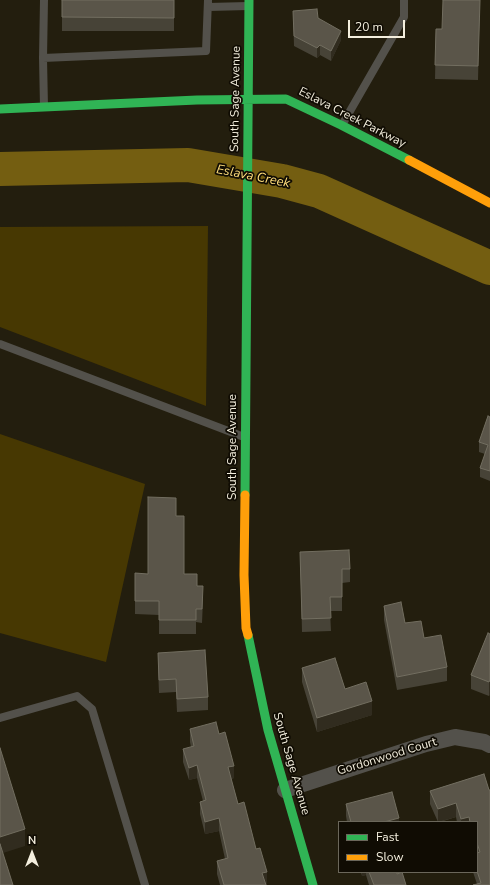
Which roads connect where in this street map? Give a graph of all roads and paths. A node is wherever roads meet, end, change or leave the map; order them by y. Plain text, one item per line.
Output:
1 (44, 0) edge
2 (404, 0) edge
3 (208, 3) edge
4 (249, 3) edge
5 (43, 58) junction
6 (248, 99) junction
7 (44, 107) junction
8 (0, 108) edge
9 (341, 125) junction
10 (490, 203) edge
11 (0, 344) edge
12 (245, 437) junction
13 (0, 718) edge
14 (490, 745) edge
15 (285, 790) junction
16 (145, 885) edge
17 (313, 885) edge

1 - 5 lane
2 - 9 lane
3 - 4 lane
3 - 5 lane
4 - 6 street, South Sage Avenue
5 - 7 lane
6 - 7 street, Eslava Creek Parkway
6 - 9 street, Eslava Creek Parkway
6 - 12 street, South Sage Avenue
7 - 8 street, Eslava Creek Parkway
9 - 10 street, Eslava Creek Parkway
11 - 12 lane
12 - 15 street, South Sage Avenue
13 - 16 lane
14 - 15 street, Gordonwood Court
15 - 17 street, South Sage Avenue

